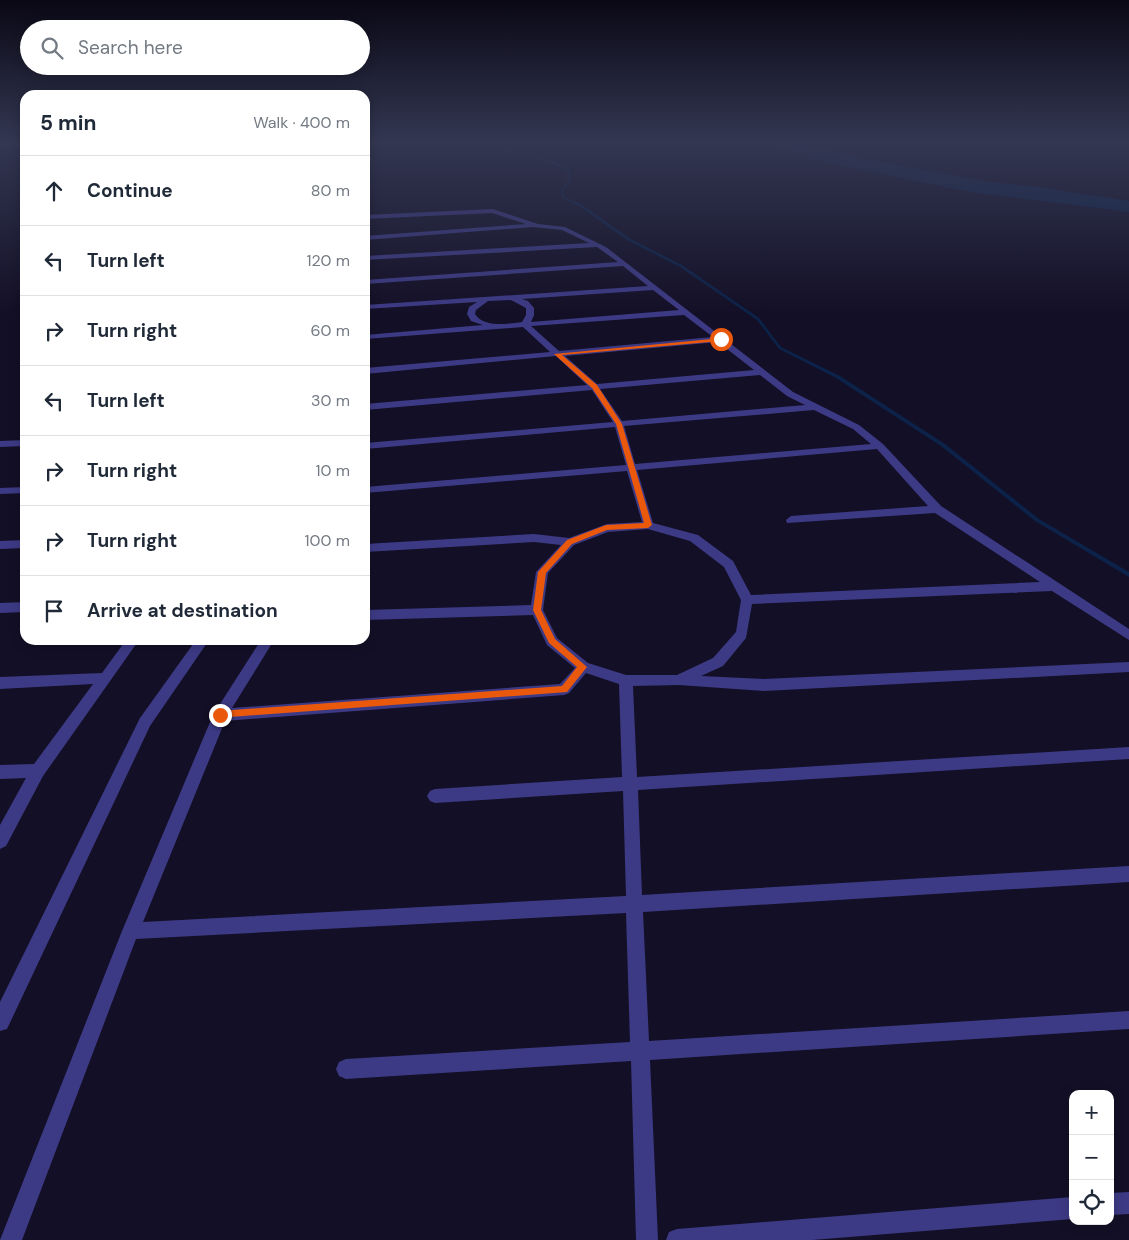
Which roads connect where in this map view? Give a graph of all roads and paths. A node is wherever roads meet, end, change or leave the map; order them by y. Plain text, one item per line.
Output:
1 (370, 217) edge
2 (537, 226) junction
3 (370, 238) edge
4 (598, 245) junction
5 (370, 258) edge
6 (625, 264) junction
7 (370, 282) edge
8 (655, 288) junction
9 (511, 297) junction
10 (486, 299) junction
11 (370, 307) edge
12 (687, 312) junction
13 (525, 325) junction
14 (495, 327) junction
15 (370, 338) edge
16 (721, 339) junction
17 (557, 354) junction
18 (370, 371) edge
19 (762, 372) junction
20 (594, 386) junction
21 (370, 407) edge
22 (814, 407) junction
23 (619, 424) junction
24 (20, 443) edge
25 (0, 444) edge
26 (370, 446) edge
27 (880, 446) junction
28 (632, 468) junction
29 (0, 490) edge
30 (20, 490) edge
31 (370, 490) edge
32 (938, 509) junction
33 (791, 520) dead end
34 (648, 525) junction
35 (570, 542) junction
36 (0, 544) edge
37 (20, 544) edge
38 (370, 548) edge
39 (1055, 586) junction
40 (747, 600) junction
41 (20, 607) edge
42 (0, 608) edge
43 (537, 610) junction
44 (370, 615) edge
45 (1129, 635) edge
46 (129, 645) edge
47 (199, 645) edge
48 (265, 645) edge
49 (583, 667) junction
50 (1129, 667) edge
51 (105, 678) junction
52 (678, 680) junction
53 (626, 681) junction
54 (0, 683) edge
55 (220, 715) junction
56 (1129, 753) edge
57 (38, 770) junction
58 (0, 772) edge
59 (630, 784) junction
60 (435, 796) dead end
61 (0, 841) edge
62 (1129, 874) edge
63 (635, 904) junction
64 (131, 931) junction
65 (1129, 1020) edge
66 (0, 1022) edge
67 (640, 1050) junction
68 (346, 1069) dead end
69 (1129, 1203) edge
70 (1114, 1204) edge
71 (1069, 1208) edge
72 (11, 1240) edge
73 (647, 1240) edge
74 (677, 1240) edge

1 - 2 street
2 - 3 street
2 - 4 street
4 - 5 street
4 - 6 street
6 - 7 street
6 - 8 street
8 - 9 street
8 - 12 street
9 - 10 street
9 - 13 street
10 - 11 street
10 - 14 street
12 - 13 street
12 - 16 street
13 - 14 street
13 - 17 street
14 - 15 street
16 - 17 street
16 - 19 street
17 - 18 street
17 - 20 street
19 - 20 street
19 - 22 street
20 - 21 street
20 - 23 street
22 - 23 street
22 - 27 street
23 - 26 street
23 - 28 street
24 - 25 street
27 - 28 street
27 - 32 street
28 - 31 street
28 - 34 street
29 - 30 street
32 - 33 street
32 - 39 street
34 - 35 street
34 - 40 street
35 - 38 street
35 - 43 street
36 - 37 street
39 - 40 street
39 - 45 street
40 - 52 street
41 - 42 street
43 - 44 street
43 - 49 street
46 - 51 street
47 - 66 street
48 - 55 street
49 - 53 street
49 - 55 street
50 - 52 street
51 - 54 street
51 - 57 street
52 - 53 street
53 - 59 street
55 - 64 street
56 - 59 street
57 - 58 street
57 - 61 street
59 - 60 street
59 - 63 street
62 - 63 street
63 - 64 street
63 - 67 street
64 - 72 street
65 - 67 street
67 - 68 street
67 - 73 street
69 - 70 street
71 - 74 street

